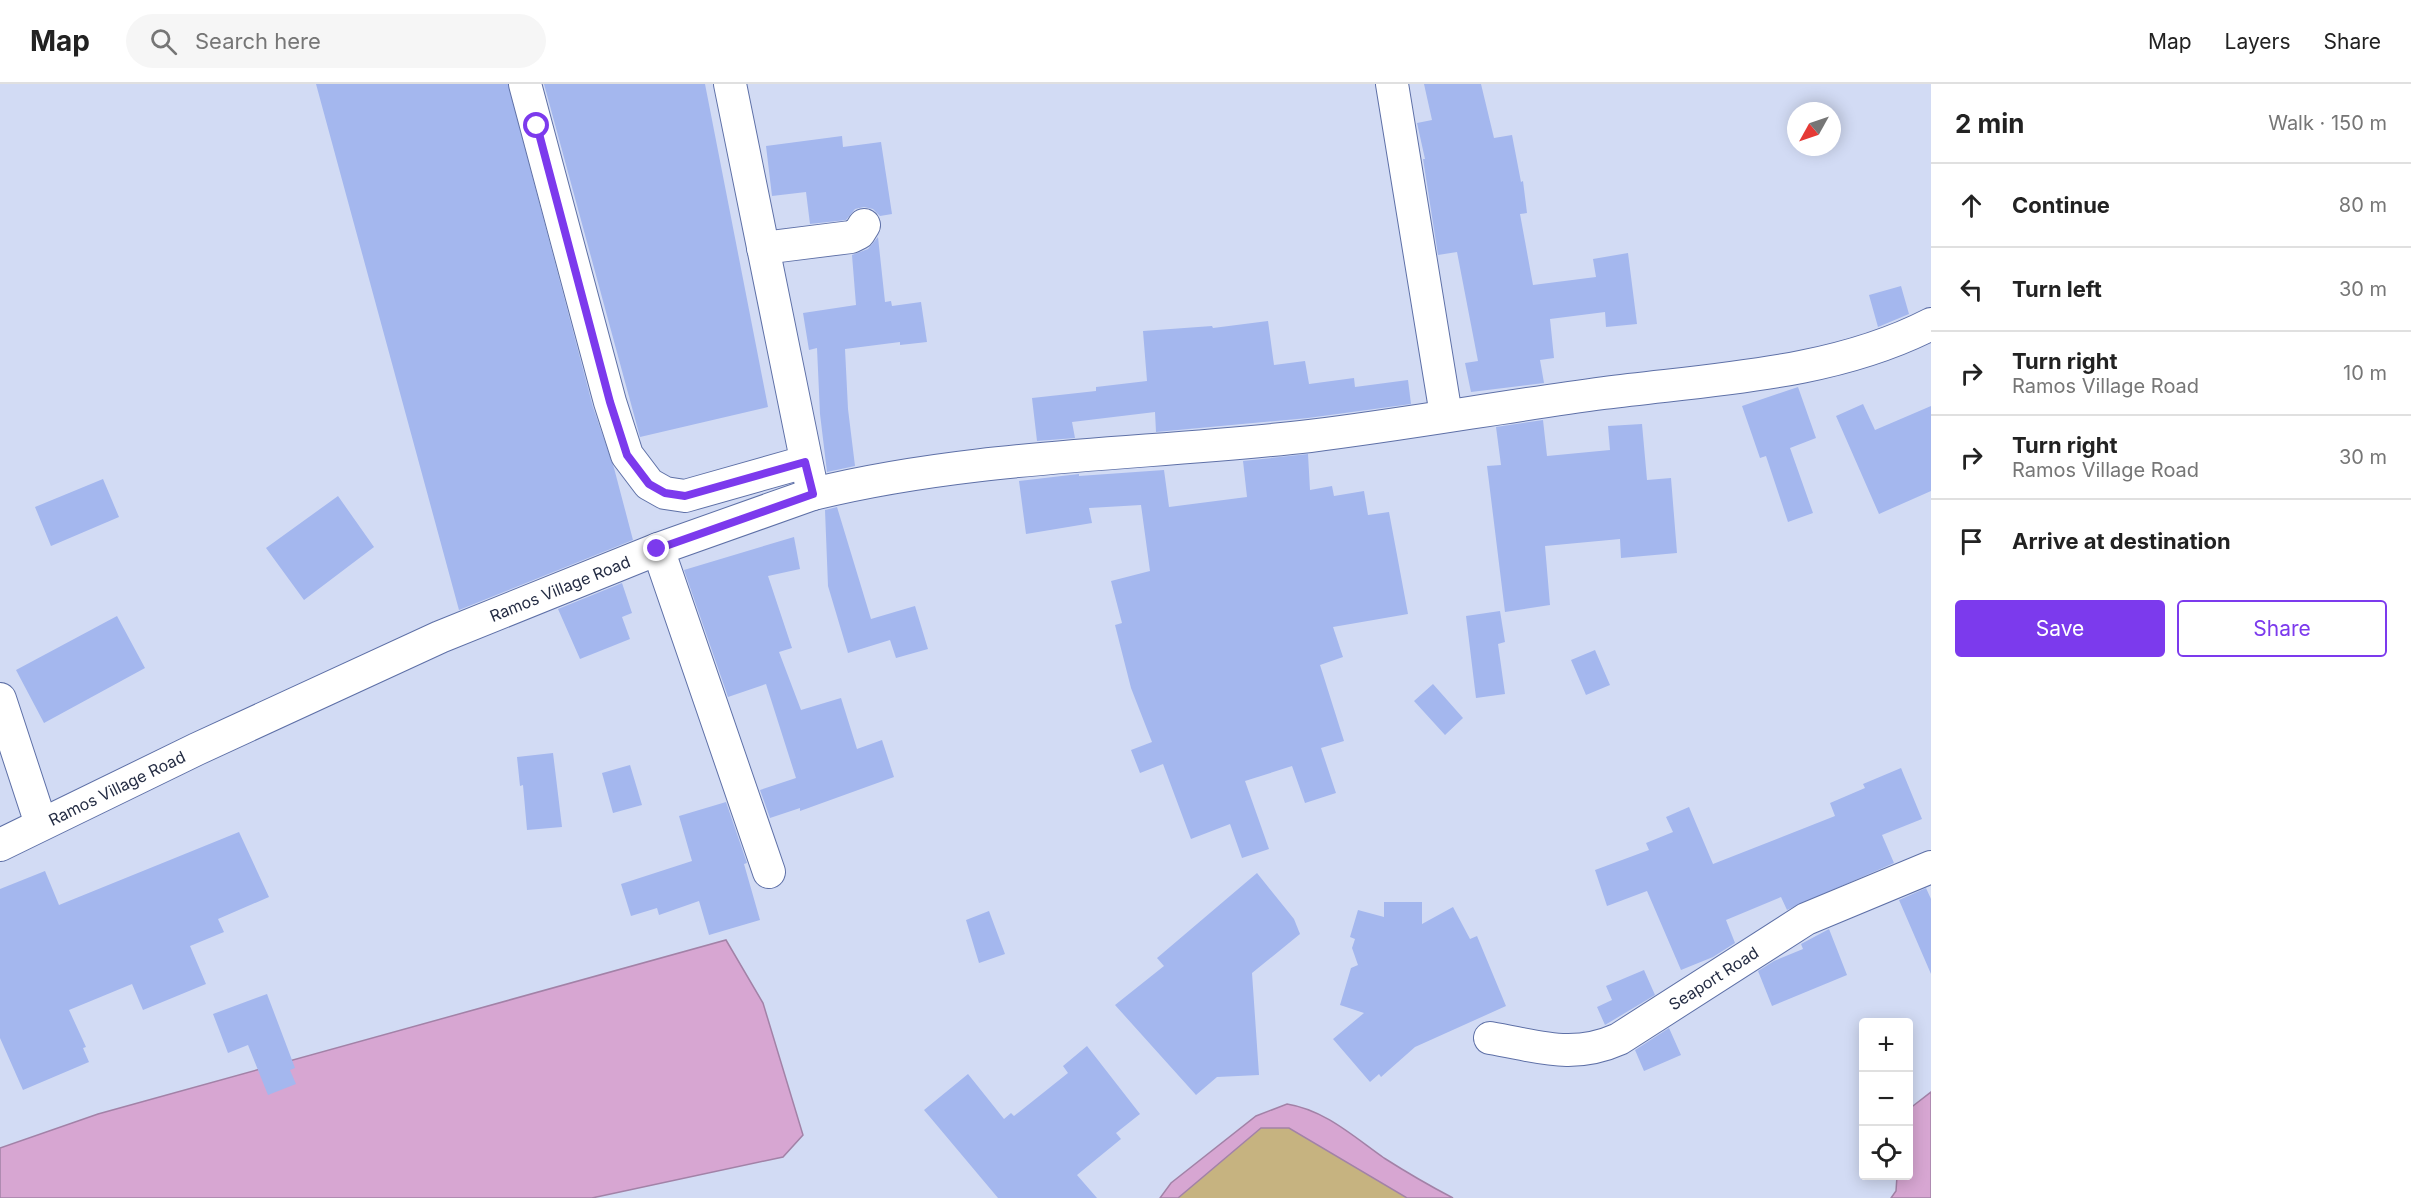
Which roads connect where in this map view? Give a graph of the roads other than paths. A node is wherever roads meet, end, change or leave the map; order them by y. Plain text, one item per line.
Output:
1 (525, 84) edge
2 (730, 84) edge
3 (1392, 84) edge
4 (864, 225) dead end
5 (763, 248) junction
6 (1931, 324) edge
7 (1446, 415) junction
8 (805, 462) junction
9 (813, 494) junction
10 (657, 549) junction
11 (0, 699) edge
12 (41, 824) junction
13 (0, 845) edge
14 (1931, 867) edge
15 (769, 872) dead end
16 (1490, 1038) dead end

1 - 8 street
2 - 5 street
3 - 7 street
4 - 5 street
5 - 8 street
6 - 7 street, Ramos Village Road
7 - 9 street, Ramos Village Road
8 - 9 street
9 - 10 street, Ramos Village Road
10 - 12 street, Ramos Village Road
10 - 15 street
11 - 12 street
12 - 13 street, Ramos Village Road
14 - 16 street, Seaport Road

